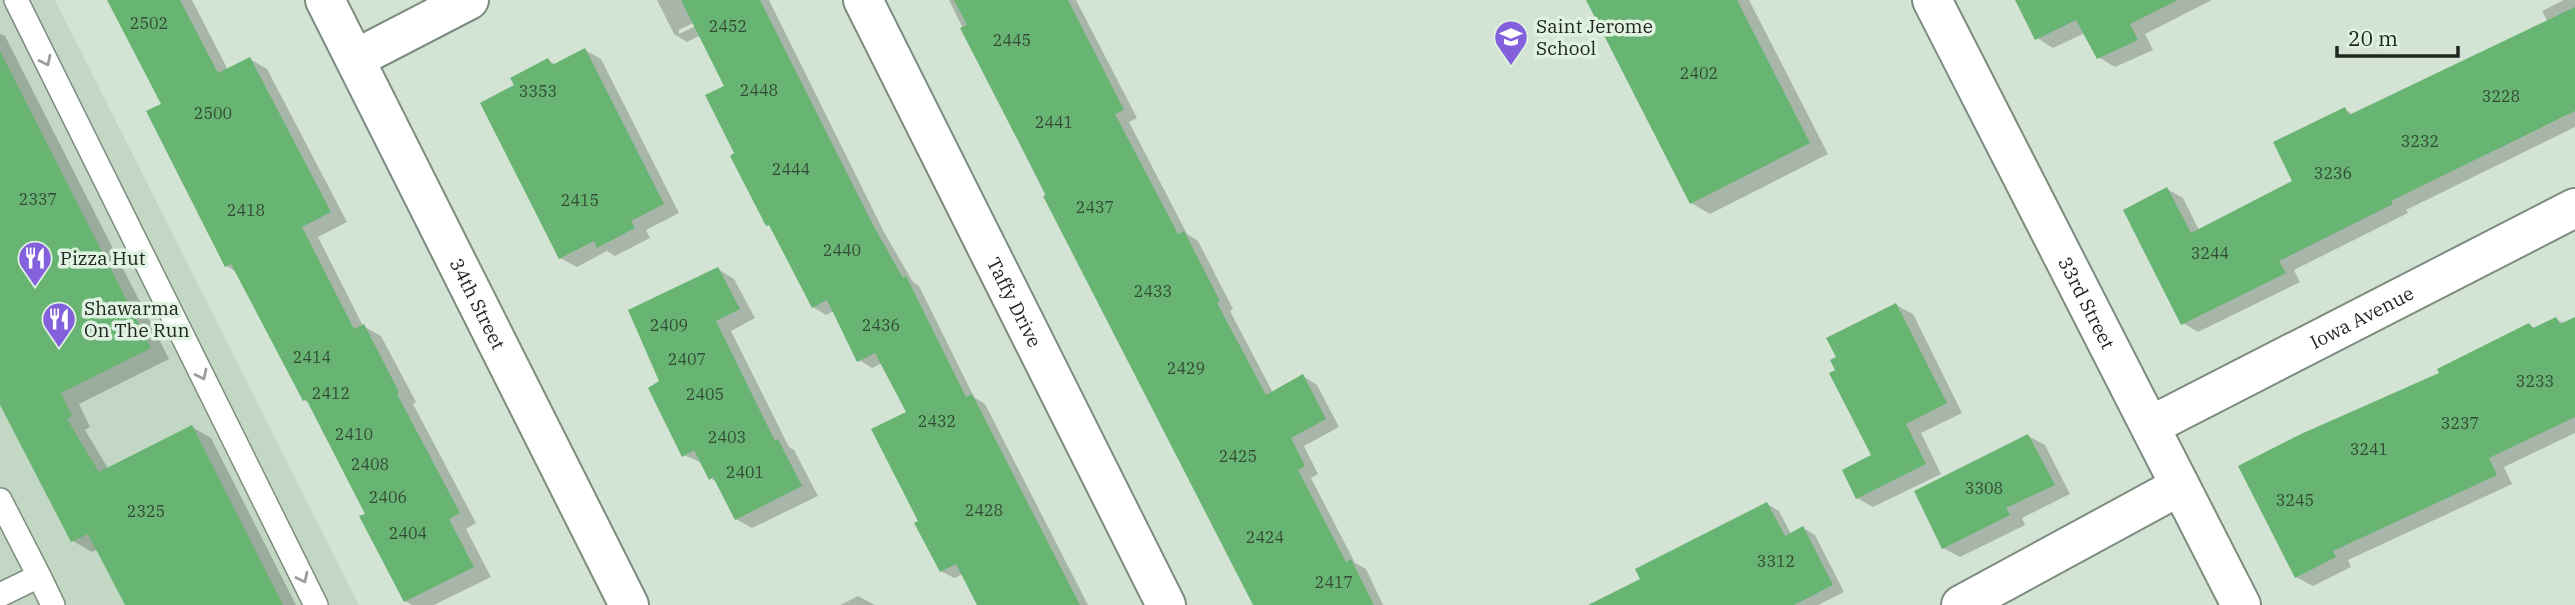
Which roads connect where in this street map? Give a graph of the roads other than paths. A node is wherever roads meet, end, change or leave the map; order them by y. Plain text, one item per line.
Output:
1 (16, 0) edge
2 (325, 0) edge
3 (469, 0) edge
4 (863, 0) edge
5 (1932, 0) edge
6 (355, 59) junction
7 (2575, 208) edge
8 (2150, 426) junction
9 (2180, 486) junction
10 (0, 500) edge
11 (39, 576) junction
12 (0, 596) edge
13 (53, 605) edge
14 (316, 605) edge
15 (629, 605) edge
16 (1166, 605) edge
17 (1961, 605) edge
18 (2241, 605) edge

1 -> 14 lane
2 - 6 street, 34th Street
3 - 6 street
4 - 16 street, Taffy Drive
5 - 8 street, 33rd Street
6 - 15 street, 34th Street
7 - 8 street, Iowa Avenue
8 - 9 street, 33rd Street
9 - 17 street
9 - 18 street, 33rd Street
10 - 11 lane
11 - 12 lane
11 - 13 lane

